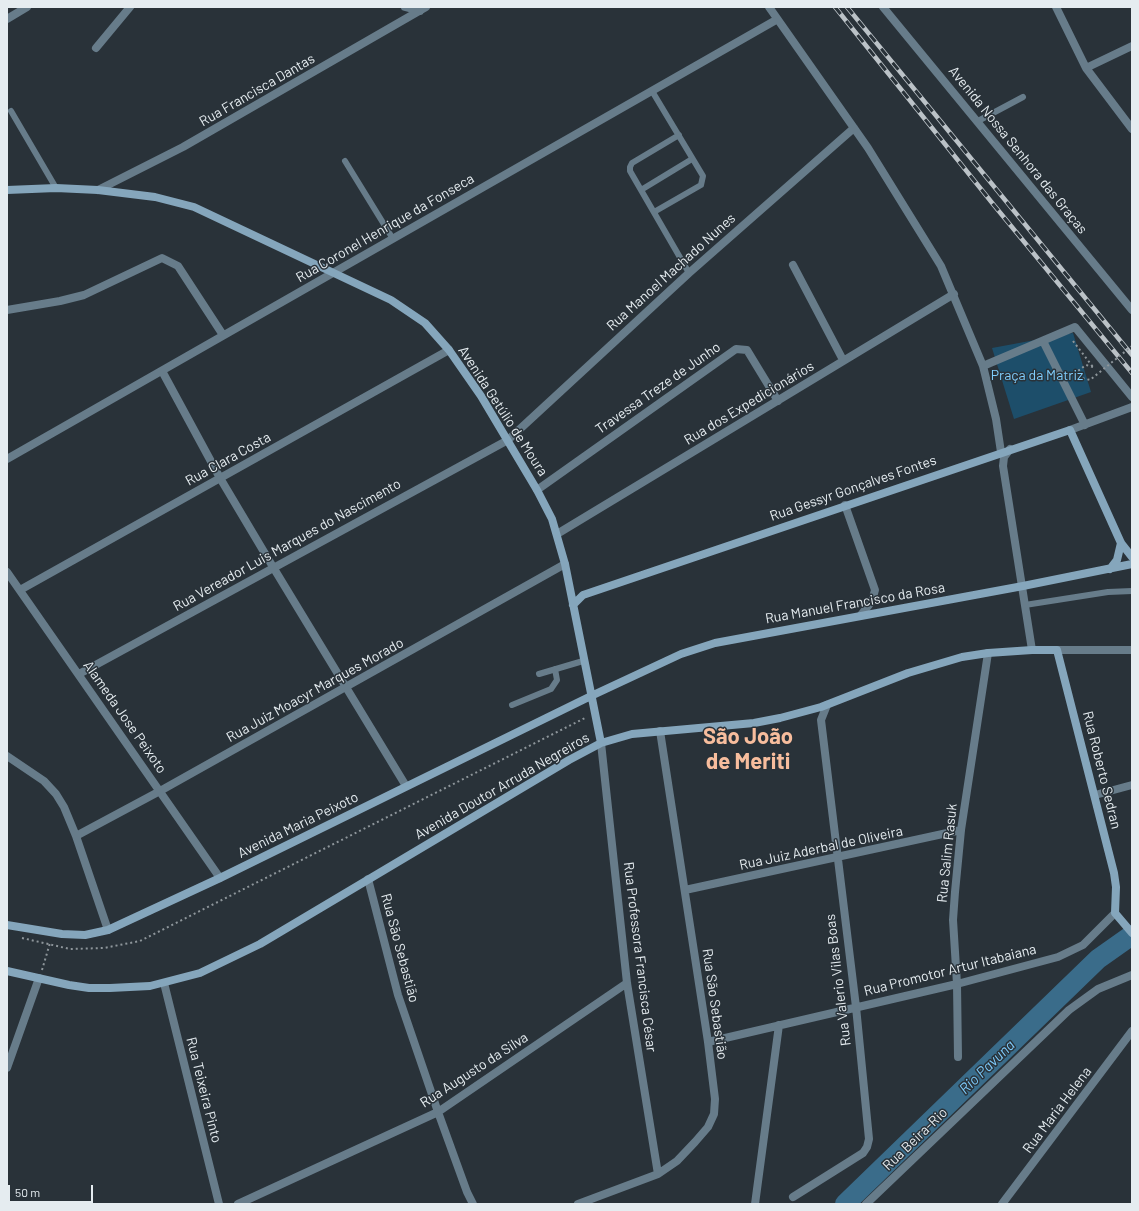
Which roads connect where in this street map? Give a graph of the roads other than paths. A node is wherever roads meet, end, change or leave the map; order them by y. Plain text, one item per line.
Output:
1 (27, 7) edge
2 (130, 7) edge
3 (405, 7) edge
4 (768, 7) edge
5 (883, 7) edge
6 (1056, 7) edge
7 (423, 9) edge
8 (7, 19) edge
9 (776, 20) junction
10 (1132, 46) edge
11 (96, 48) dead end
12 (1086, 68) junction
13 (652, 91) junction
14 (1022, 97) dead end
15 (11, 111) dead end
16 (978, 121) junction
17 (854, 128) junction
18 (1132, 129) edge
19 (679, 136) junction
20 (692, 158) junction
21 (345, 161) dead end
22 (56, 188) junction
23 (7, 190) edge
24 (98, 190) junction
25 (641, 190) junction
26 (654, 212) junction
27 (394, 239) junction
28 (792, 265) dead end
29 (334, 273) junction
30 (689, 273) junction
31 (954, 294) junction
32 (7, 310) edge
33 (1132, 310) edge
34 (223, 335) junction
35 (1043, 341) junction
36 (449, 350) junction
37 (844, 360) junction
38 (983, 366) junction
39 (162, 371) junction
40 (1132, 397) edge
41 (778, 401) junction
42 (1132, 407) edge
43 (1084, 425) junction
44 (1070, 430) junction
45 (508, 440) junction
46 (1010, 449) junction
47 (1001, 452) junction
48 (7, 459) edge
49 (220, 478) junction
50 (538, 490) junction
51 (845, 505) junction
52 (557, 534) junction
53 (1122, 543) junction
54 (1132, 557) edge
55 (565, 564) junction
56 (1132, 564) edge
57 (273, 567) junction
58 (1110, 569) junction
59 (7, 572) edge
60 (1023, 586) junction
61 (570, 589) junction
62 (20, 590) junction
63 (1132, 591) edge
64 (583, 595) junction
65 (573, 605) junction
66 (1026, 605) junction
67 (861, 615) junction
68 (1032, 650) junction
69 (1057, 650) junction
70 (1132, 650) edge
71 (988, 653) junction
72 (583, 661) junction
73 (555, 669) junction
74 (79, 674) junction
75 (539, 674) dead end
76 (345, 688) junction
77 (591, 696) junction
78 (512, 705) dead end
79 (827, 705) junction
80 (812, 710) junction
81 (821, 720) junction
82 (660, 731) junction
83 (601, 743) junction
84 (7, 756) edge
85 (1132, 785) edge
86 (406, 786) junction
87 (160, 791) junction
88 (1095, 795) junction
89 (961, 830) junction
90 (76, 836) junction
91 (836, 858) junction
92 (220, 878) junction
93 (368, 879) junction
94 (685, 890) junction
95 (1117, 917) junction
96 (7, 925) edge
97 (108, 930) junction
98 (1132, 933) edge
99 (7, 971) edge
100 (1132, 976) edge
101 (39, 978) junction
102 (164, 983) junction
103 (628, 983) junction
104 (957, 984) junction
105 (856, 1007) junction
106 (779, 1025) junction
107 (1132, 1031) edge
108 (708, 1042) junction
109 (10, 1053) edge
110 (958, 1057) dead end
111 (7, 1068) edge
112 (438, 1112) junction
113 (658, 1174) junction
114 (793, 1197) dead end
115 (219, 1204) edge
116 (238, 1204) edge
117 (473, 1204) edge
118 (578, 1204) edge
119 (755, 1204) edge
120 (866, 1204) edge
121 (1002, 1204) edge

1 - 8 street
2 - 11 street
3 - 7 street
4 - 9 street
5 - 16 street, Avenida Nossa Senhora das Graças
6 - 12 street
7 - 24 street, Rua Francisca Dantas
9 - 13 street, Rua Coronel Henrique da Fonseca
9 - 17 street
10 - 12 street
12 - 18 street
13 - 19 lane
13 - 27 street, Rua Coronel Henrique da Fonseca
14 - 16 lane
15 - 22 lane
16 - 33 street, Avenida Nossa Senhora das Graças
17 - 30 street, Rua Manoel Machado Nunes
17 - 31 street
19 - 20 lane
19 - 25 lane
20 - 25 lane
20 - 26 lane
21 - 27 lane
22 - 23 main road, Avenida Getúlio de Moura
22 - 24 main road, Avenida Getúlio de Moura
24 - 29 main road, Avenida Getúlio de Moura
25 - 26 lane
26 - 30 lane
27 - 29 street, Rua Coronel Henrique da Fonseca
28 - 37 street
29 - 34 street, Rua Coronel Henrique da Fonseca
29 - 36 main road, Avenida Getúlio de Moura
30 - 45 street, Rua Manoel Machado Nunes
31 - 37 street, Rua dos Expedicionários
31 - 38 street
32 - 34 street
34 - 39 street, Rua Coronel Henrique da Fonseca
35 - 38 street
35 - 40 street
35 - 43 street
36 - 45 main road, Avenida Getúlio de Moura
36 - 49 street, Rua Clara Costa
37 - 41 street, Rua dos Expedicionários
38 - 47 street
39 - 48 street, Rua Coronel Henrique da Fonseca
39 - 49 street
41 - 50 street, Travessa Treze de Junho
41 - 52 street, Rua dos Expedicionários
42 - 43 street, Rua Gessyr Gonçalves Fontes
43 - 44 street, Rua Gessyr Gonçalves Fontes
44 - 46 main road, Rua Gessyr Gonçalves Fontes
44 - 53 main road
45 - 50 main road, Avenida Getúlio de Moura
45 - 57 street, Rua Vereador Luis Marques do Nascimento
46 - 47 main road, Rua Gessyr Gonçalves Fontes
46 - 60 street
47 - 51 main road, Rua Gessyr Gonçalves Fontes
49 - 57 street
49 - 62 street, Rua Clara Costa
50 - 52 main road, Avenida Getúlio de Moura
51 - 64 main road, Rua Gessyr Gonçalves Fontes
51 - 67 street
52 - 55 main road, Avenida Getúlio de Moura
53 - 54 main road
53 - 58 main road
55 - 61 main road, Avenida Getúlio de Moura
55 - 76 street, Rua Juiz Moacyr Marques Morado
56 - 58 main road, Rua Manuel Francisco da Rosa
57 - 74 street, Rua Vereador Luis Marques do Nascimento
57 - 76 street
58 - 60 main road, Rua Manuel Francisco da Rosa
59 - 62 street, Alameda Jose Peixoto
60 - 66 street
60 - 67 main road, Rua Manuel Francisco da Rosa
61 - 64 main road
61 - 65 main road, Avenida Getúlio de Moura
62 - 74 street, Alameda Jose Peixoto
63 - 66 lane
64 - 65 main road, Rua Gessyr Gonçalves Fontes
65 - 72 main road, Avenida Getúlio de Moura
66 - 68 street
67 - 77 main road, Rua Manuel Francisco da Rosa
68 - 69 main road, Avenida Doutor Arruda Negreiros
68 - 71 main road, Avenida Doutor Arruda Negreiros
69 - 70 street
69 - 88 main road, Rua Roberto Sedran
71 - 79 main road, Avenida Doutor Arruda Negreiros
71 - 89 street, Rua Salim Rasuk
72 - 73 lane
72 - 77 main road, Avenida Getúlio de Moura
73 - 75 lane
73 - 78 lane
74 - 87 street, Alameda Jose Peixoto
76 - 86 street
76 - 87 street, Rua Juiz Moacyr Marques Morado
77 - 83 main road, Avenida Getúlio de Moura
77 - 86 main road, Avenida Maria Peixoto
79 - 80 main road, Avenida Doutor Arruda Negreiros
79 - 81 street, Rua Valerio Vilas Boas
80 - 81 street
80 - 82 main road, Avenida Doutor Arruda Negreiros
81 - 91 street, Rua Valerio Vilas Boas
82 - 83 main road, Avenida Doutor Arruda Negreiros
82 - 94 street, Rua São Sebastião
83 - 93 main road, Avenida Doutor Arruda Negreiros
83 - 103 street, Rua Professora Francisca César
84 - 90 street
85 - 88 street
86 - 92 main road, Avenida Maria Peixoto
87 - 90 street, Rua Juiz Moacyr Marques Morado
87 - 92 street, Alameda Jose Peixoto
88 - 95 main road, Rua Roberto Sedran
89 - 91 street, Rua Juiz Aderbal de Oliveira
89 - 104 street, Rua Salim Rasuk
90 - 97 street
91 - 94 street, Rua Juiz Aderbal de Oliveira
91 - 105 street, Rua Valerio Vilas Boas
92 - 97 main road, Avenida Maria Peixoto
93 - 102 main road, Avenida Doutor Arruda Negreiros
93 - 112 street, Rua São Sebastião
94 - 108 street, Rua São Sebastião
95 - 98 main road
95 - 104 street, Rua Promotor Artur Itabaiana
96 - 97 main road, Avenida Maria Peixoto
99 - 101 main road, Avenida Doutor Arruda Negreiros
100 - 120 street, Rua Beira-Rio
101 - 102 main road, Avenida Doutor Arruda Negreiros
101 - 109 street
102 - 115 street, Rua Teixeira Pinto
103 - 112 street, Rua Augusto da Silva
103 - 113 street, Rua Professora Francisca César
104 - 105 street, Rua Promotor Artur Itabaiana
104 - 110 street, Rua Salim Rasuk
105 - 106 street, Rua Promotor Artur Itabaiana
105 - 114 street, Rua Valerio Vilas Boas
106 - 108 street, Rua Promotor Artur Itabaiana
106 - 119 street
107 - 121 street, Rua Maria Helena
108 - 113 street, Rua São Sebastião
109 - 111 street
112 - 116 street, Rua Augusto da Silva
112 - 117 street, Rua São Sebastião
113 - 118 street, Rua São Sebastião

